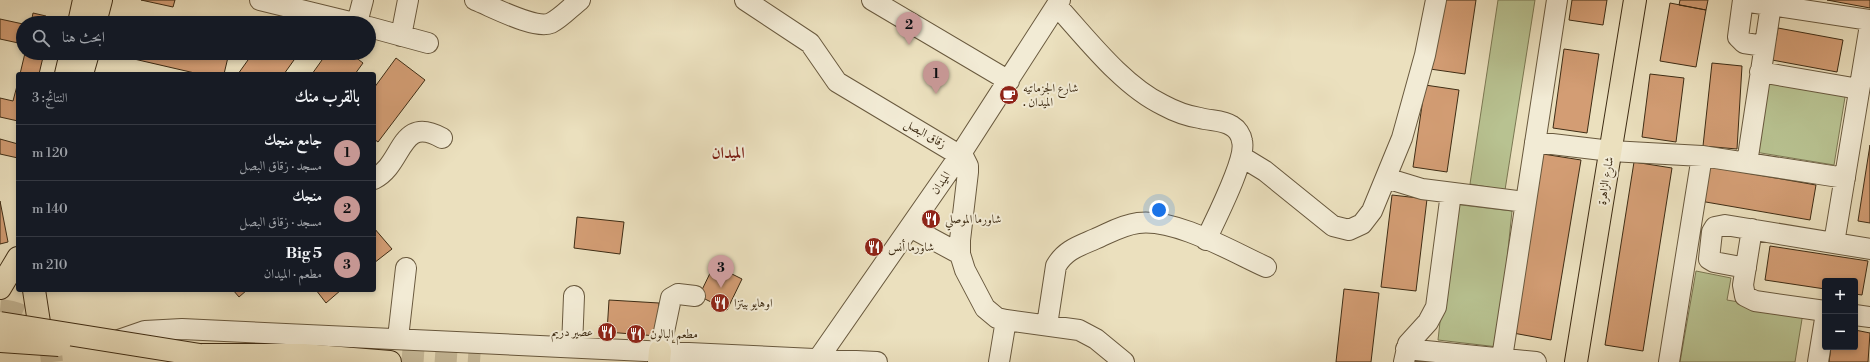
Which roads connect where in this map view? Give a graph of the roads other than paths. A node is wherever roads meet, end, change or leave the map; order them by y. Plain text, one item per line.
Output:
1 (84, 0) edge
2 (101, 0) edge
3 (260, 0) edge
4 (363, 0) edge
5 (408, 0) edge
6 (475, 0) edge
7 (580, 0) edge
8 (745, 0) edge
9 (872, 0) edge
10 (1436, 0) edge
11 (1558, 0) edge
12 (1635, 0) edge
13 (1743, 0) edge
14 (1058, 3) edge
15 (1771, 5) junction
16 (80, 16) edge
17 (97, 16) edge
18 (327, 16) edge
19 (358, 16) edge
20 (1870, 20) edge
21 (1870, 25) edge
22 (376, 29) edge
23 (401, 36) junction
24 (428, 43) dead end
25 (1764, 46) junction
26 (69, 60) edge
27 (86, 60) edge
28 (66, 72) edge
29 (83, 72) edge
30 (1760, 72) junction
31 (1009, 81) junction
32 (1860, 89) junction
33 (442, 138) dead end
34 (1535, 142) junction
35 (1611, 151) junction
36 (960, 155) junction
37 (1702, 156) junction
38 (1242, 157) junction
39 (1747, 163) junction
40 (376, 178) edge
41 (1386, 178) junction
42 (1845, 178) junction
43 (1450, 193) junction
44 (1526, 202) junction
45 (910, 227) junction
46 (1752, 229) junction
47 (1206, 240) junction
48 (1834, 243) junction
49 (1870, 249) edge
50 (960, 254) junction
51 (16, 261) edge
52 (1266, 267) dead end
53 (406, 268) dead end
54 (1746, 268) junction
55 (0, 288) edge
56 (34, 292) edge
57 (574, 296) dead end
58 (695, 296) dead end
59 (1822, 311) edge
60 (1858, 315) edge
61 (1870, 317) edge
62 (1006, 320) junction
63 (0, 323) edge
64 (1046, 325) junction
65 (45, 337) tunnel mouth
66 (1822, 337) edge
67 (398, 338) junction
68 (0, 341) edge
69 (116, 341) dead end
70 (572, 347) junction
71 (200, 355) junction
72 (1405, 356) edge
73 (660, 357) edge
74 (1502, 358) junction
75 (816, 361) edge
76 (390, 362) tunnel mouth
77 (877, 362) edge
78 (999, 362) edge
79 (1124, 362) edge
80 (1536, 362) edge
81 (1576, 362) edge
82 (1669, 362) edge
83 (1818, 362) edge

1 - 16 main road
2 - 17 main road
3 - 18 street
4 - 19 street
5 - 23 street
6 - 7 street
8 - 36 street, زقاق البصل
9 - 31 street
10 - 41 street
11 - 34 street
12 - 35 main road, شارع الزاهرة
13 - 15 street
13 - 25 street
14 - 31 street, الميدان
14 - 38 street
15 - 20 street
15 - 25 street
21 - 32 street
22 - 23 street
23 - 24 street
25 - 30 street
26 - 28 main road
27 - 29 main road
30 - 32 street
30 - 39 street
31 - 36 street, الميدان
32 - 42 street
33 - 40 street
34 - 35 street
34 - 44 street
35 - 37 street
35 - 81 main road, شارع الزاهرة
36 - 45 street, الميدان
36 - 50 street, زقاق البصل
37 - 39 street
37 - 82 street
38 - 41 street
38 - 47 street
39 - 42 street
41 - 43 street
42 - 48 street
43 - 44 street
43 - 72 street
44 - 74 street
45 - 50 street
45 - 75 street, الميدان
46 - 48 street
46 - 54 street
46 - 54 street
47 - 52 street
47 - 64 street
48 - 49 street
50 - 62 street, زقاق البصل
51 - 55 main road
53 - 67 street
54 - 59 street
56 - 65 main road
57 - 70 street
58 - 73 street
60 - 61 street
62 - 64 street, زقاق البصل
62 - 78 street
63 - 71 main road, bridge
64 - 79 street, زقاق البصل
66 - 83 street
67 - 69 street
67 - 70 street
68 - 71 main road, bridge
70 - 73 street
71 - 76 main road
72 - 74 street
73 - 75 street
74 - 80 street
75 - 77 street

